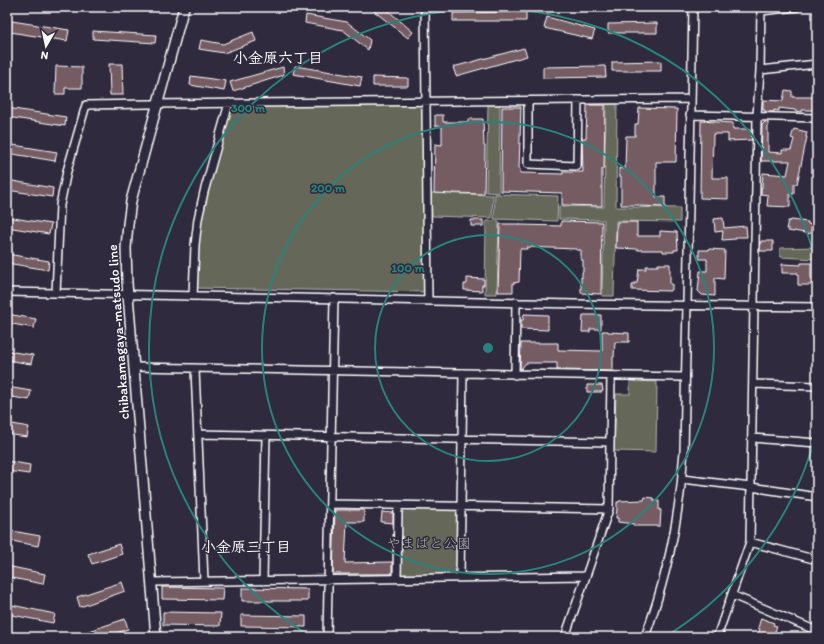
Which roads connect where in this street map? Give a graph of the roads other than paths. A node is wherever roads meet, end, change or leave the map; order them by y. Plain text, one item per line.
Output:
1 (184, 7) edge
2 (425, 7) edge
3 (692, 7) edge
4 (797, 7) edge
5 (761, 9) edge
6 (817, 64) edge
7 (760, 70) junction
8 (690, 99) junction
9 (578, 100) junction
10 (426, 101) junction
11 (528, 101) junction
12 (230, 103) junction
13 (157, 104) junction
14 (690, 115) junction
15 (757, 116) junction
16 (817, 118) edge
17 (7, 292) edge
18 (56, 293) junction
19 (128, 295) junction
20 (194, 296) junction
21 (334, 298) junction
22 (428, 301) junction
23 (516, 302) junction
24 (686, 305) junction
25 (754, 307) junction
26 (817, 307) edge
27 (134, 367) junction
28 (195, 369) junction
29 (332, 371) junction
30 (463, 373) junction
31 (515, 374) junction
32 (611, 376) junction
33 (685, 377) junction
34 (753, 384) junction
35 (817, 386) edge
36 (198, 434) junction
37 (266, 436) junction
38 (331, 437) junction
39 (752, 438) junction
40 (462, 439) junction
41 (610, 442) junction
42 (817, 443) edge
43 (682, 479) junction
44 (751, 487) junction
45 (817, 497) edge
46 (330, 504) junction
47 (398, 505) junction
48 (460, 507) junction
49 (609, 509) junction
50 (750, 542) junction
51 (817, 560) edge
52 (586, 576) junction
53 (397, 578) junction
54 (460, 578) junction
55 (328, 579) junction
56 (263, 581) junction
57 (152, 582) junction
58 (204, 582) junction
59 (732, 595) junction
60 (817, 631) edge
61 (156, 637) edge
62 (327, 637) edge
63 (564, 637) edge
64 (645, 637) edge
65 (717, 637) edge

1 - 13 main road, chibakamagaya-matsudo line
2 - 10 street
3 - 8 street
4 - 5 street
5 - 7 street
6 - 7 street
7 - 15 street
8 - 9 street
8 - 14 street
9 - 11 street
9 - 11 street
10 - 11 street
10 - 12 street
10 - 22 street
12 - 13 street
12 - 20 street
13 - 18 street
13 - 19 main road, chibakamagaya-matsudo line
14 - 15 street
14 - 24 street
15 - 16 street
15 - 25 street
17 - 18 street
18 - 19 street
19 - 20 street
19 - 27 main road, chibakamagaya-matsudo line
20 - 21 street
21 - 22 street
21 - 29 street
22 - 23 street
23 - 24 street
23 - 31 street
24 - 25 street
24 - 33 street
25 - 26 street
25 - 34 street
27 - 28 street
27 - 57 main road, chibakamagaya-matsudo line
28 - 29 street
28 - 36 street
29 - 30 street
29 - 38 street
30 - 31 street
30 - 40 street
31 - 32 street
32 - 33 street
32 - 41 street
33 - 43 street
34 - 35 street
34 - 39 street
36 - 37 street
36 - 58 street
37 - 38 street
37 - 56 street
38 - 40 street
38 - 46 street
39 - 42 street
39 - 44 street
40 - 41 street
40 - 48 street
41 - 49 street
43 - 44 street
43 - 64 street
44 - 45 street
44 - 50 street
46 - 47 street
46 - 55 street
47 - 48 street
47 - 53 street
48 - 49 street
48 - 54 street
49 - 52 street
50 - 51 street
50 - 59 street
52 - 54 street
52 - 63 street
53 - 54 street
53 - 55 street
55 - 56 street
55 - 62 street
56 - 58 street
57 - 58 street
57 - 61 main road, chibakamagaya-matsudo line
59 - 60 street
59 - 65 street

